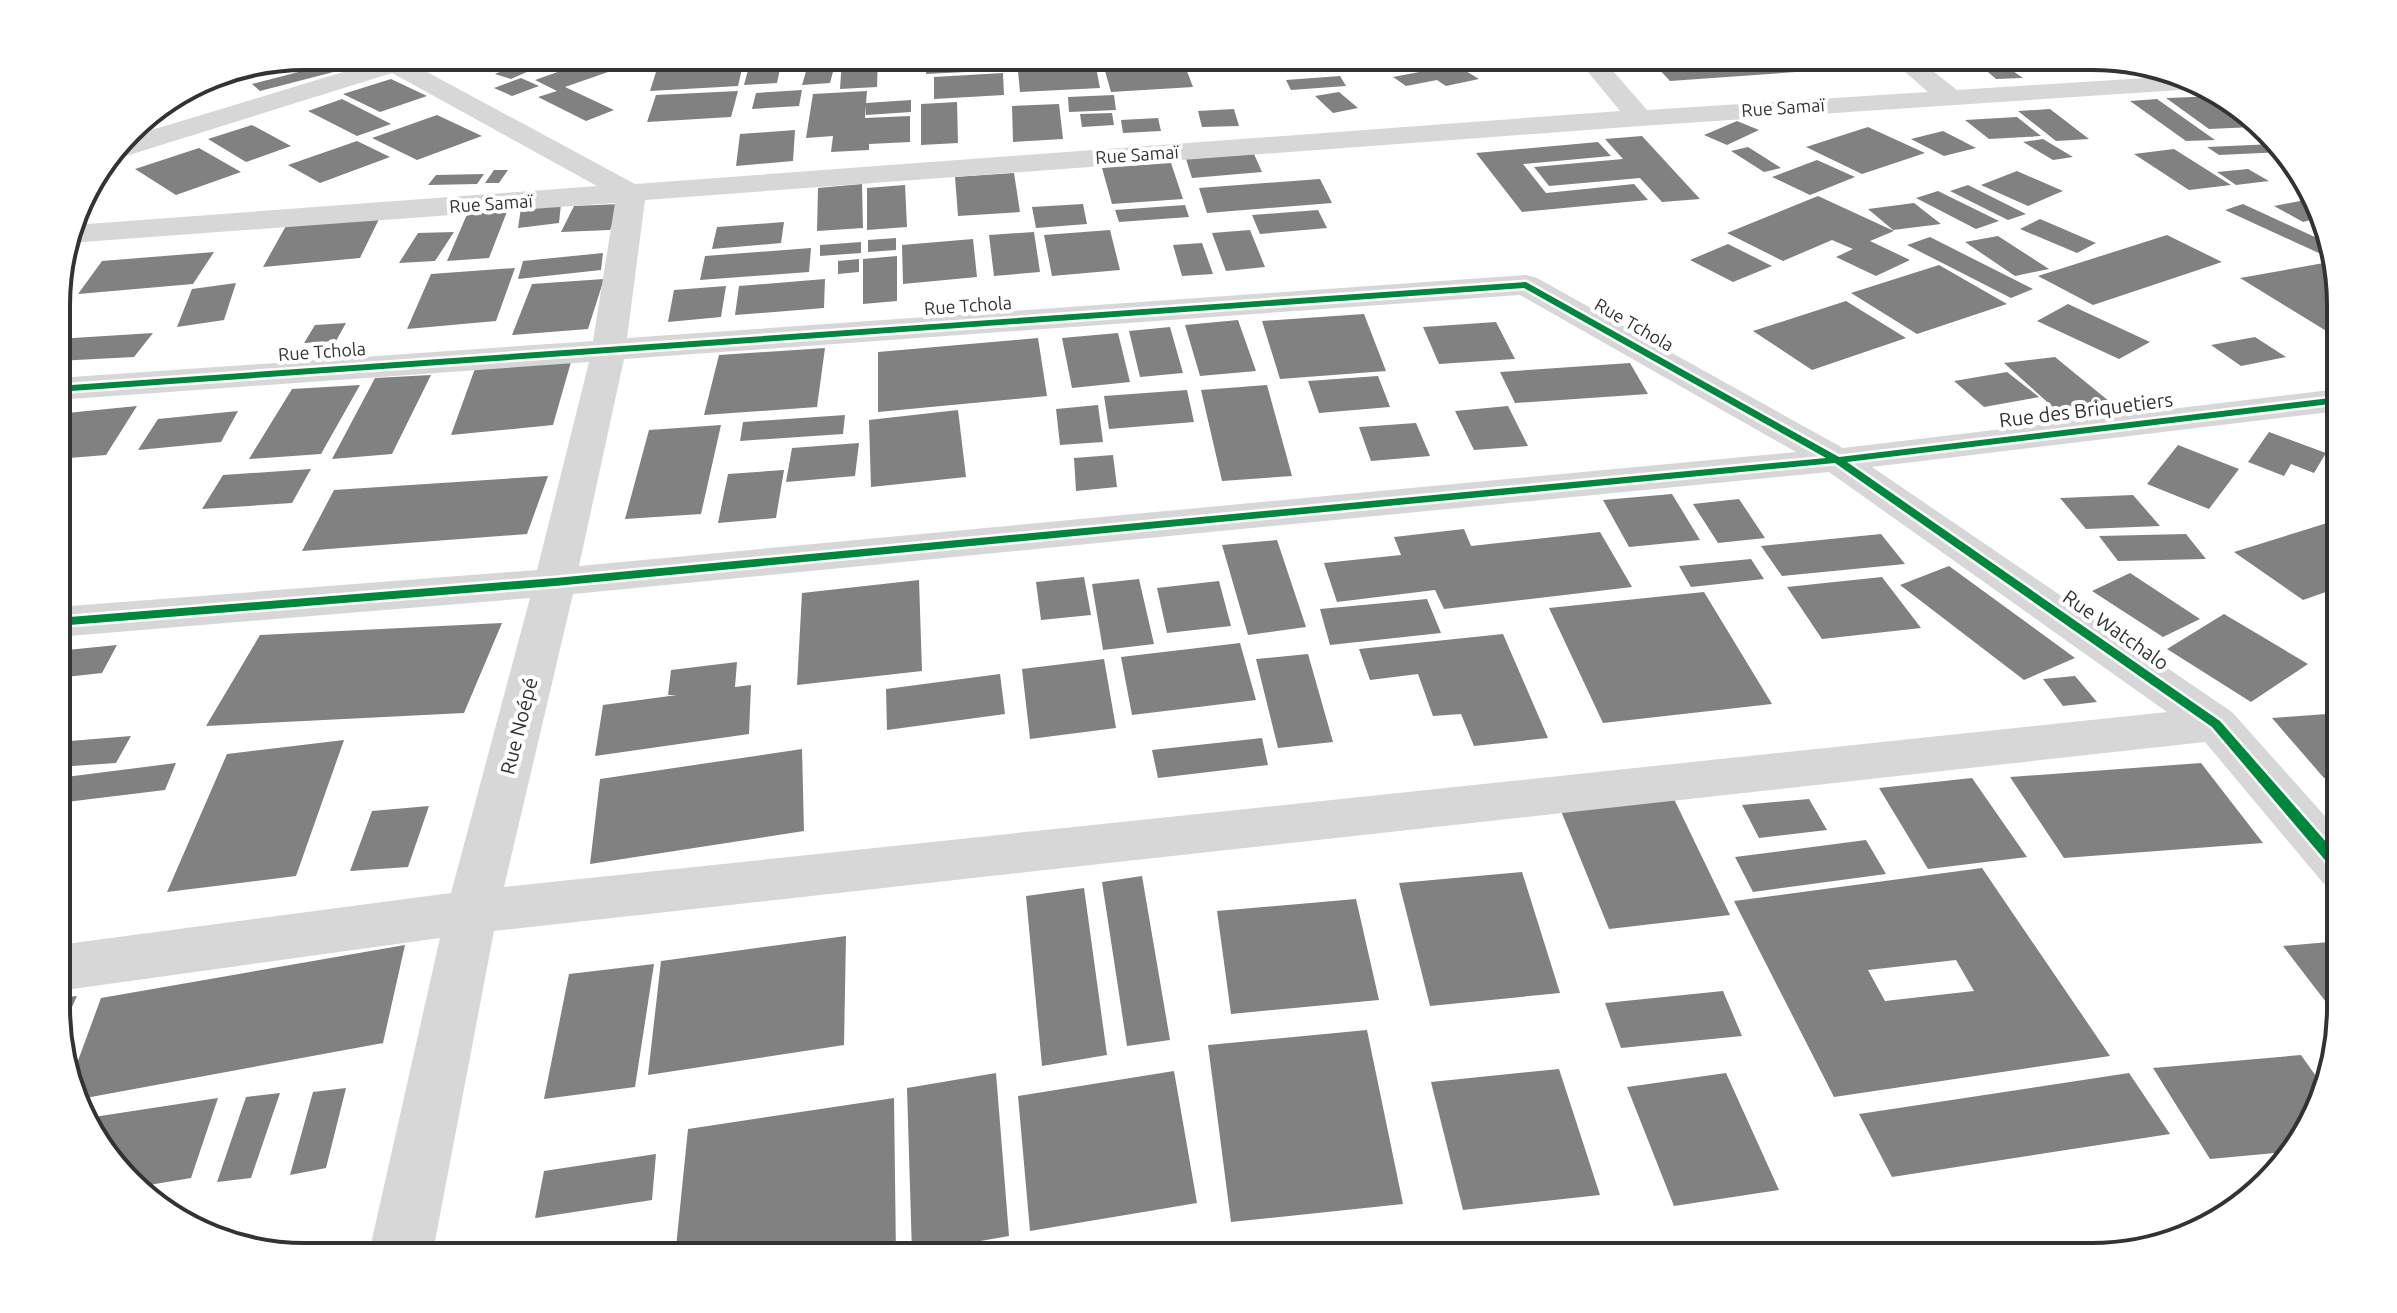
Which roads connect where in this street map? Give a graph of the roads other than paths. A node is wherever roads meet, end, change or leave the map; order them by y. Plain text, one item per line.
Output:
1 (1599, 70) edge
2 (1917, 70) edge
3 (361, 71) edge
4 (419, 71) edge
5 (2172, 84) edge
6 (1949, 96) junction
7 (1640, 118) junction
8 (134, 144) edge
9 (631, 193) junction
10 (82, 233) edge
11 (609, 349) junction
12 (71, 388) edge
13 (2327, 401) edge
14 (1837, 460) junction
15 (555, 582) junction
16 (71, 621) edge
17 (2216, 724) junction
18 (2327, 853) edge
19 (472, 912) junction
20 (70, 966) edge
21 (403, 1243) edge

1 - 7 street
2 - 6 street
3 - 8 street
4 - 9 street
5 - 6 street, Rue Samaï
6 - 7 street, Rue Samaï
7 - 9 street, Rue Samaï
9 - 10 street, Rue Samaï
9 - 11 street, Rue Noépé
11 - 12 street, Rue Tchola
11 - 14 street, Rue Tchola
11 - 15 street, Rue Noépé
13 - 14 street, Rue des Briquetiers
14 - 15 street, Rue des Briquetiers
14 - 17 street, Rue Watchalo
15 - 16 street, Rue des Briquetiers
15 - 19 street, Rue Noépé
17 - 18 street, Rue Watchalo
17 - 19 street
19 - 20 street
19 - 21 street, Rue Noépé

